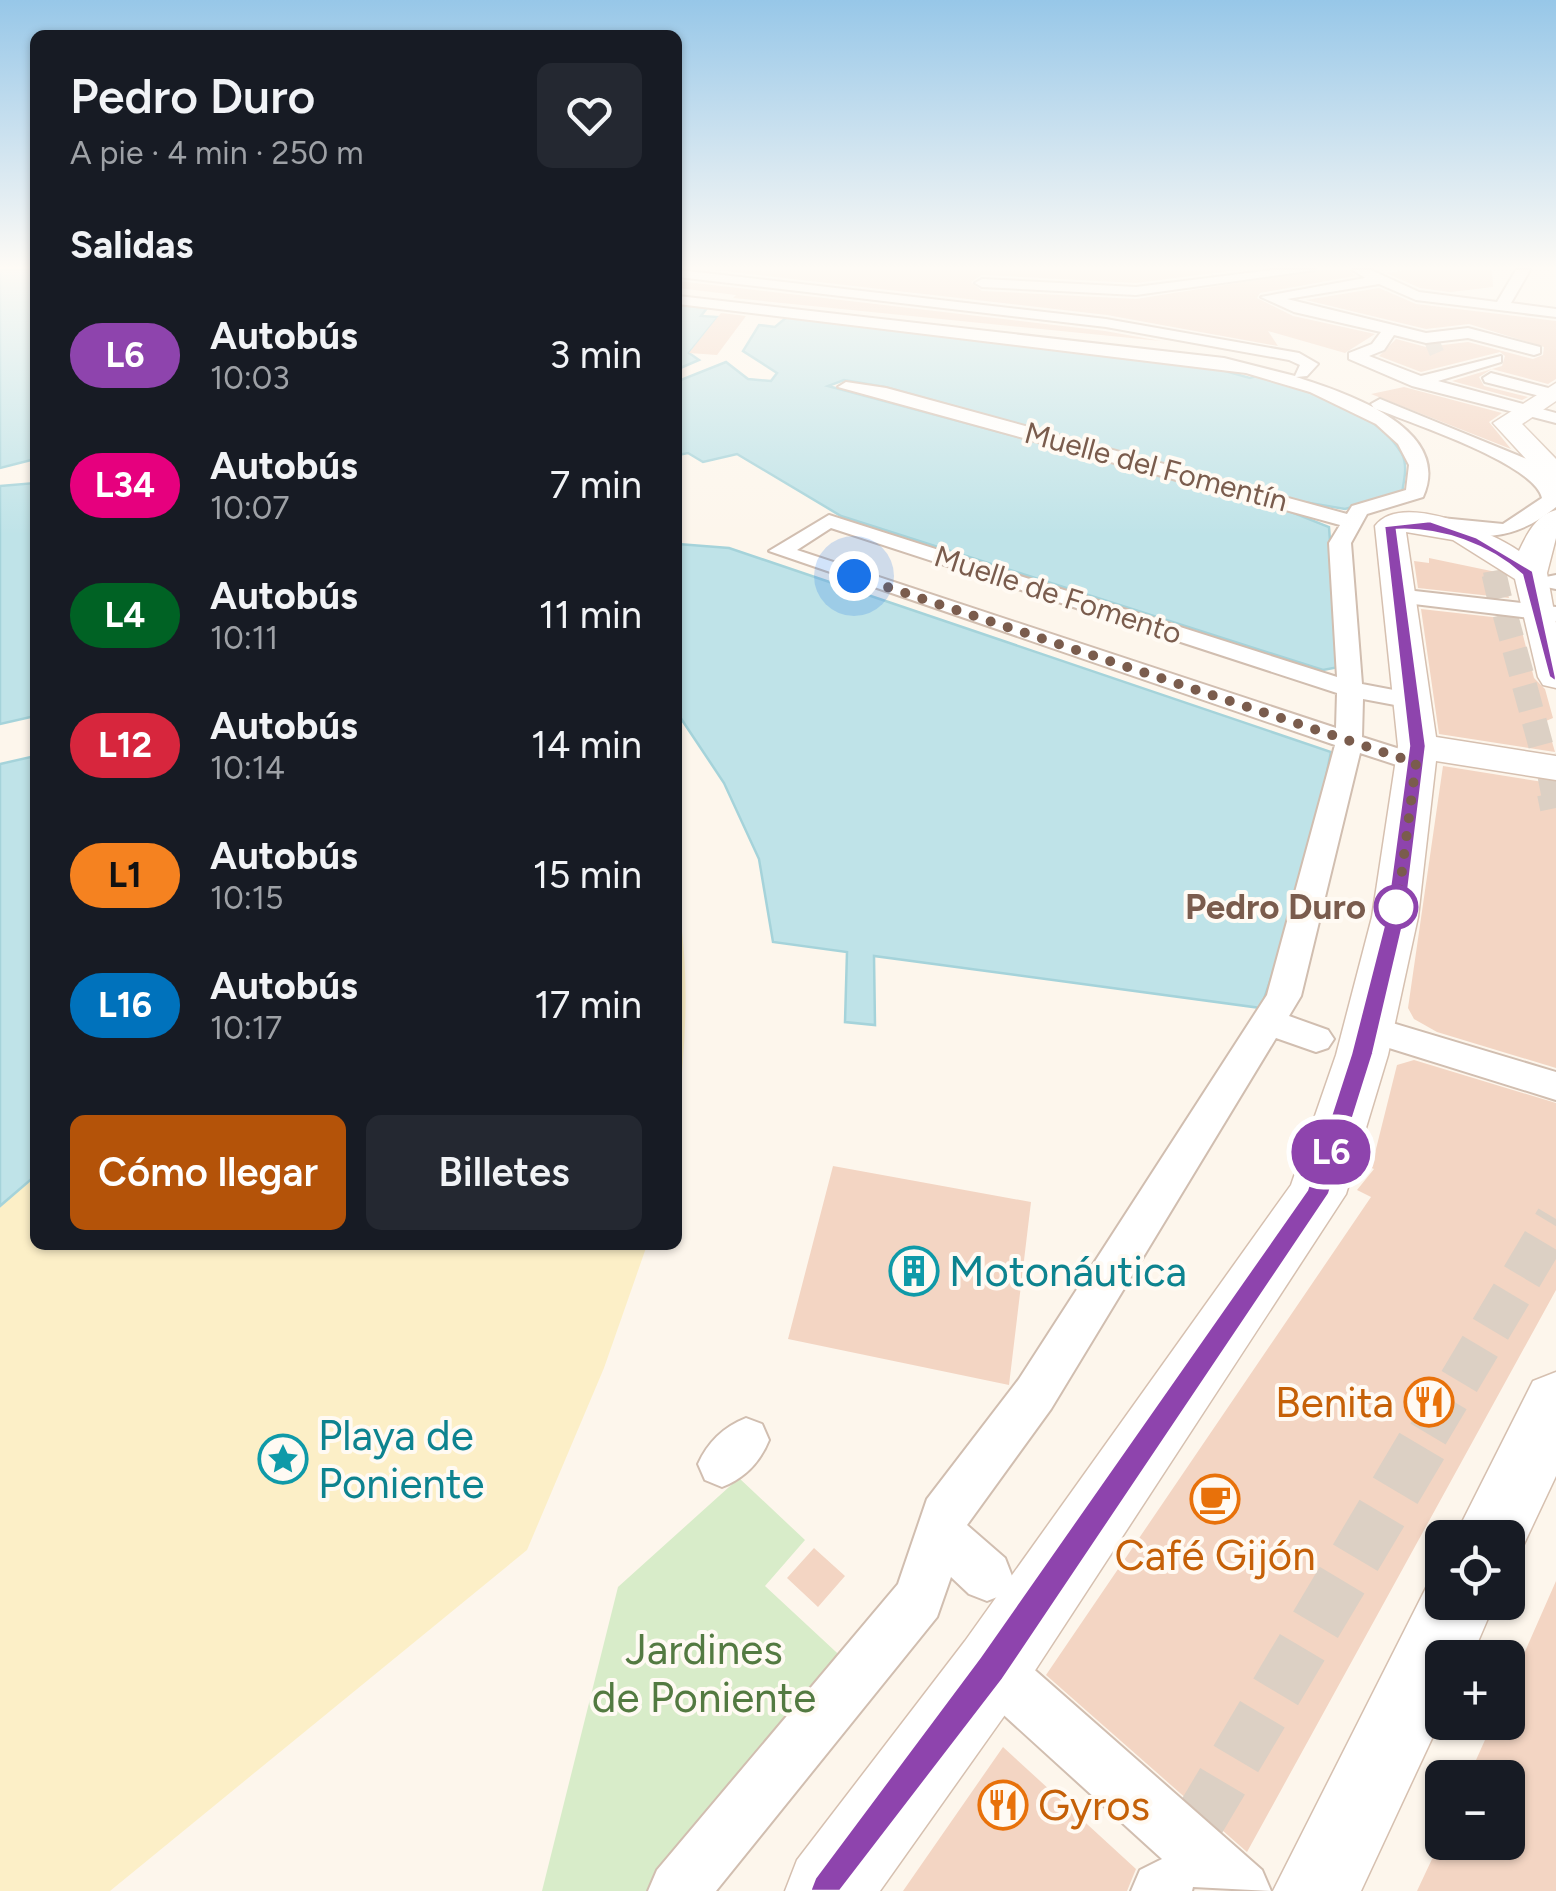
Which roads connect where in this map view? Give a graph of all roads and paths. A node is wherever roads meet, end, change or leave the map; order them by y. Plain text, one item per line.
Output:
1 (1192, 358) edge
2 (1266, 358) edge
3 (1292, 358) edge
4 (1302, 358) edge
5 (1352, 358) edge
6 (1407, 358) tunnel mouth
7 (1511, 358) edge
8 (1499, 364) junction
9 (1333, 367) junction
10 (1376, 377) junction
11 (1422, 382) junction
12 (846, 387) dead end
13 (1555, 395) edge
14 (1486, 402) junction
15 (1521, 410) junction
16 (1394, 428) junction
17 (1488, 448) junction
18 (1545, 474) edge
19 (1424, 512) junction
20 (1347, 525) junction
21 (1555, 532) edge
22 (1546, 593) edge
23 (1397, 596) junction
24 (1556, 677) edge
25 (1350, 689) junction
26 (1411, 700) junction
27 (1349, 743) junction
28 (1416, 755) junction
29 (1552, 773) edge
30 (1268, 1022) junction
31 (1342, 1034) junction
32 (1556, 1086) edge
33 (1556, 1402) edge
34 (1499, 1520) edge
35 (939, 1534) junction
36 (987, 1576) dead end
37 (1449, 1620) edge
38 (992, 1668) junction
39 (678, 1891) edge
40 (828, 1891) edge
41 (1241, 1891) edge
42 (1316, 1891) edge

1 - 16 street
2 - 9 street
3 - 9 street
4 - 9 street
5 - 9 street
6 - 10 street
7 - 8 street
8 - 11 street
8 - 13 street
8 - 13 street
8 - 14 street
9 - 10 street
9 - 17 street
10 - 11 street
11 - 14 street
12 - 20 street, Muelle del Fomentín
13 - 15 main road
14 - 15 street
15 - 18 main road
16 - 18 street
16 - 19 street
17 - 18 street
17 - 18 street
18 - 19 street
19 - 20 street
19 - 22 main road
19 - 23 main road
20 - 25 street
21 - 22 main road
22 - 23 street
22 - 24 main road
23 - 26 main road
25 - 26 street, Muelle de Fomento
25 - 27 street
25 - 27 street, Muelle de Fomento
26 - 28 main road
27 - 28 street, Muelle de Fomento
27 - 30 street
28 - 29 main road
28 - 31 main road
30 - 31 street
30 - 35 street
31 - 32 street
31 - 38 main road
33 - 34 main road
35 - 36 street
35 - 39 street
37 - 42 main road
38 - 40 main road
38 - 41 street

